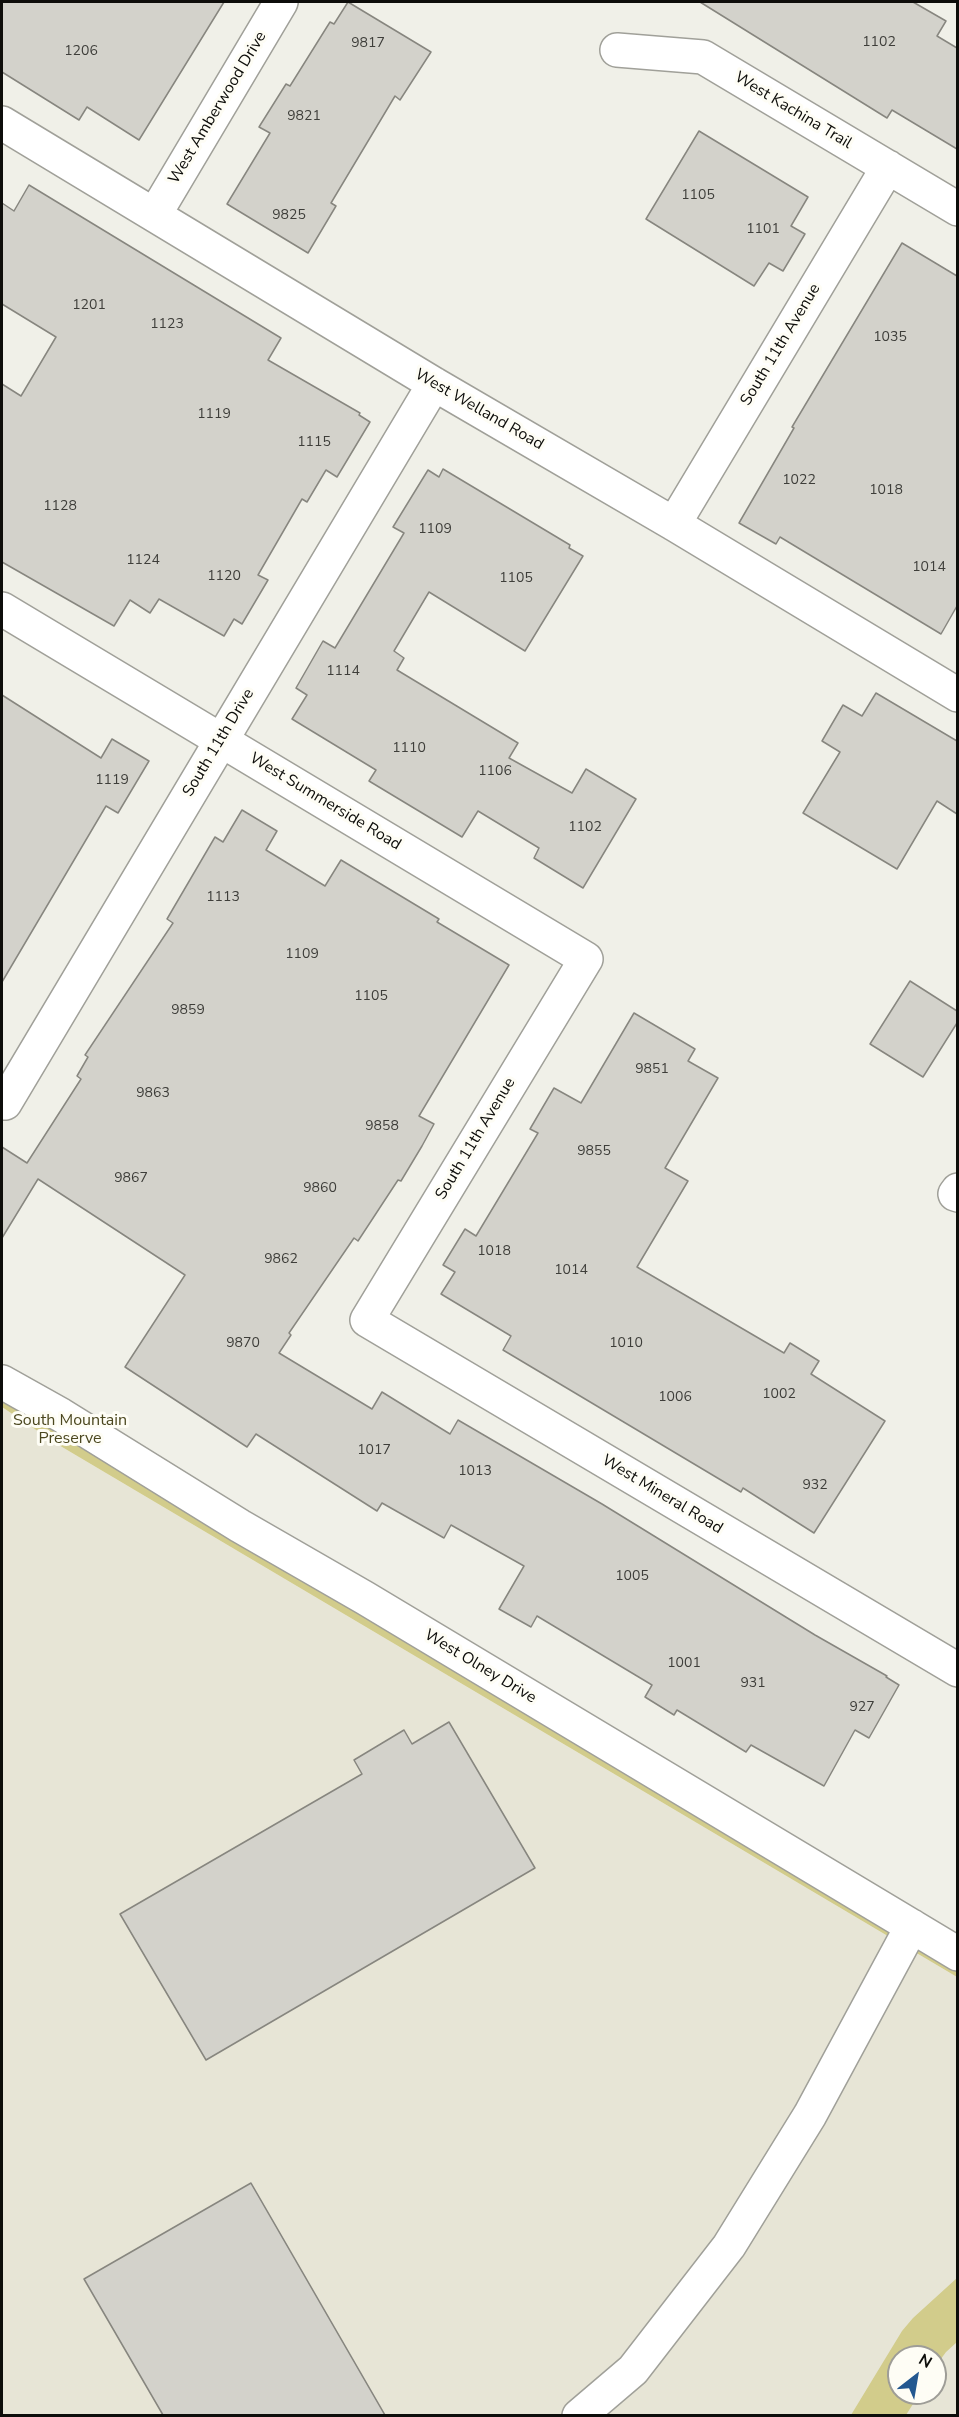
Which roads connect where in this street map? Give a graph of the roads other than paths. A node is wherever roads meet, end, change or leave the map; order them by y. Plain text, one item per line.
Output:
1 (281, 2) edge
2 (617, 50) dead end
3 (2, 123) edge
4 (888, 167) junction
5 (957, 208) edge
6 (155, 214) junction
7 (434, 384) junction
8 (674, 524) junction
9 (2, 609) edge
10 (957, 695) edge
11 (222, 740) junction
12 (586, 959) joint
13 (3, 1102) edge
14 (367, 1320) joint
15 (2, 1382) edge
16 (957, 1670) edge
17 (912, 1926) junction
18 (957, 1954) edge
19 (579, 2415) edge

1 - 6 street, West Amberwood Drive
2 - 4 street, West Kachina Trail
3 - 6 street, West Welland Road
4 - 5 street, West Kachina Trail
4 - 8 street, South 11th Avenue
6 - 7 street, West Welland Road
7 - 8 street, West Welland Road
7 - 11 street, South 11th Drive
8 - 10 street, West Welland Road
9 - 11 street, West Summerside Road
11 - 12 street, West Summerside Road
11 - 13 street, South 11th Drive
12 - 14 street, South 11th Avenue
14 - 16 street, West Mineral Road
15 - 17 street, West Olney Drive
17 - 18 street, West Olney Drive
17 - 19 street

